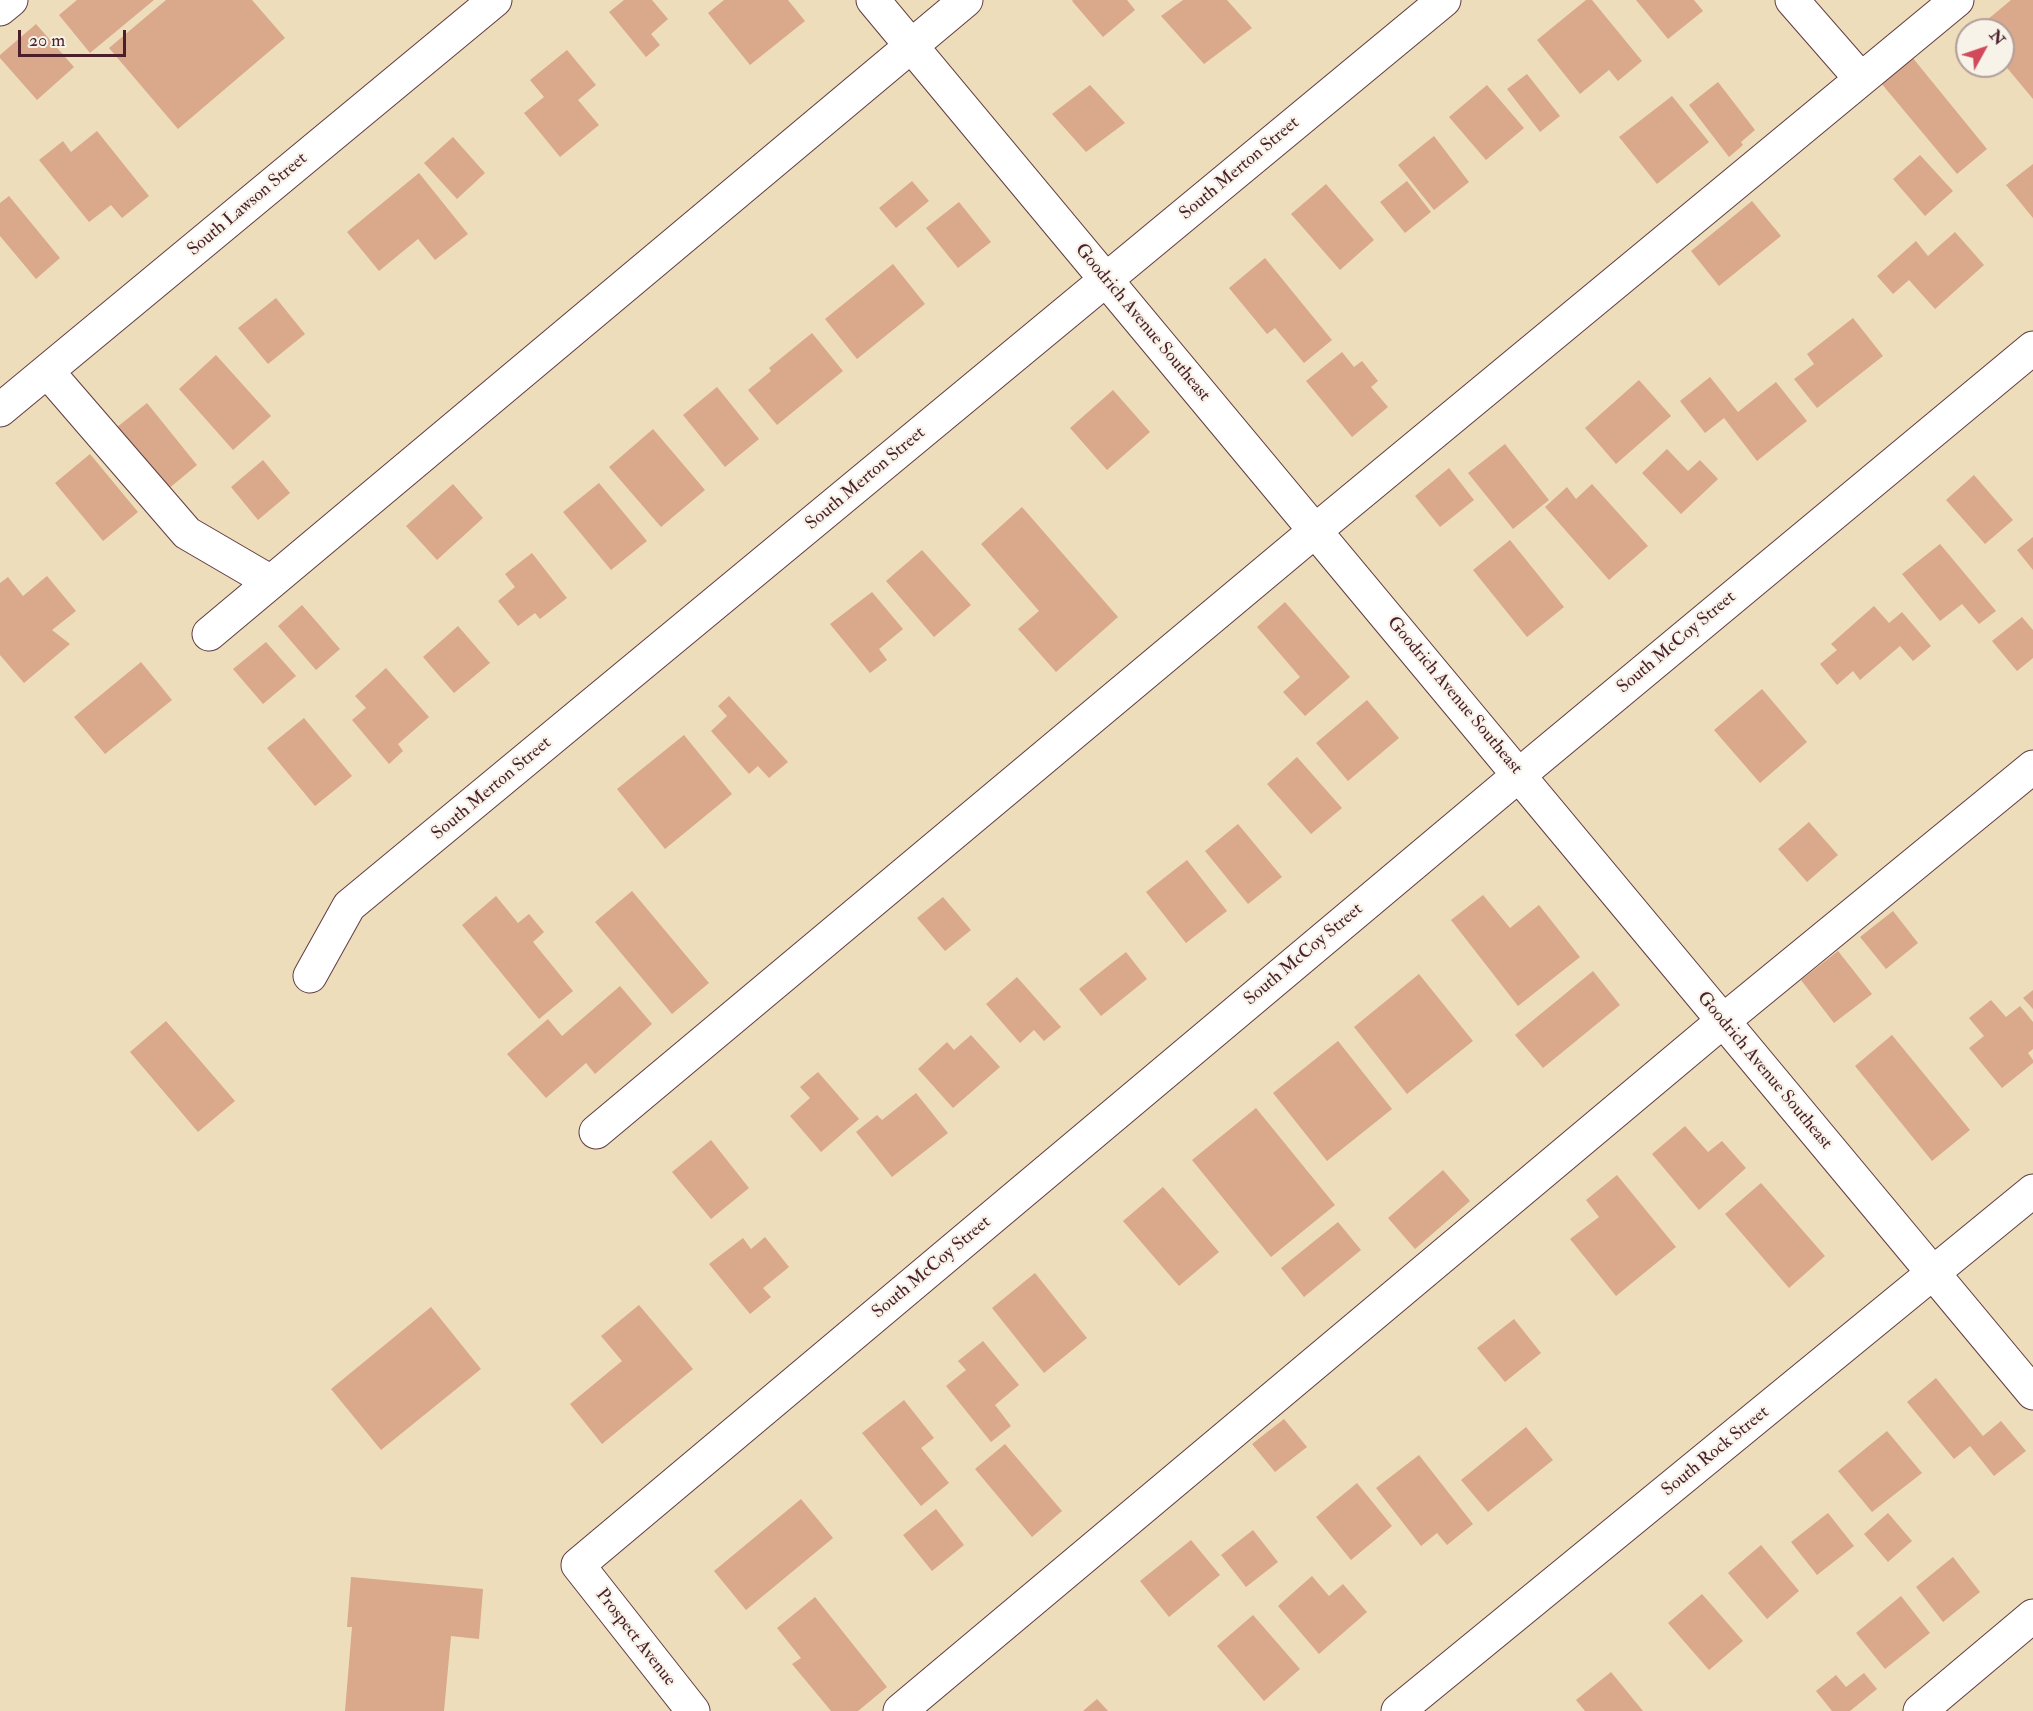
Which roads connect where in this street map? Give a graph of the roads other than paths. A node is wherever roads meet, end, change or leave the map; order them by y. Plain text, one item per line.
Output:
1 (11, 0) edge
2 (495, 0) edge
3 (873, 0) edge
4 (966, 0) edge
5 (1444, 0) edge
6 (1792, 0) edge
7 (1957, 0) edge
8 (0, 9) edge
9 (911, 46) junction
10 (1861, 80) junction
11 (1106, 281) junction
12 (2033, 348) edge
13 (47, 371) junction
14 (0, 410) edge
15 (1316, 530) junction
16 (271, 582) junction
17 (208, 634) dead end
18 (2033, 767) edge
19 (1519, 775) junction
20 (310, 976) dead end
21 (1723, 1021) junction
22 (596, 1132) dead end
23 (2033, 1191) edge
24 (1933, 1275) junction
25 (2033, 1393) edge
26 (578, 1565) joint
27 (2033, 1616) edge
28 (693, 1711) edge
29 (900, 1711) edge
30 (1398, 1711) edge
31 (1920, 1711) edge

1 - 8 street
2 - 13 street, South Lawson Street
3 - 9 street, Goodrich Avenue Southeast
4 - 9 street
5 - 11 street, South Merton Street
6 - 10 street
7 - 10 street
9 - 11 street, Goodrich Avenue Southeast
9 - 16 street
10 - 15 street
11 - 15 street, Goodrich Avenue Southeast
11 - 20 street, South Merton Street
12 - 19 street, South McCoy Street
13 - 14 street, South Lawson Street
13 - 16 street
15 - 19 street, Goodrich Avenue Southeast
15 - 22 street
16 - 17 street
18 - 21 street
19 - 21 street, Goodrich Avenue Southeast
19 - 26 street, South McCoy Street
21 - 24 street, Goodrich Avenue Southeast
21 - 29 street
23 - 24 street, South Rock Street
24 - 25 street, Goodrich Avenue Southeast
24 - 30 street, South Rock Street
26 - 28 street, Prospect Avenue
27 - 31 street

